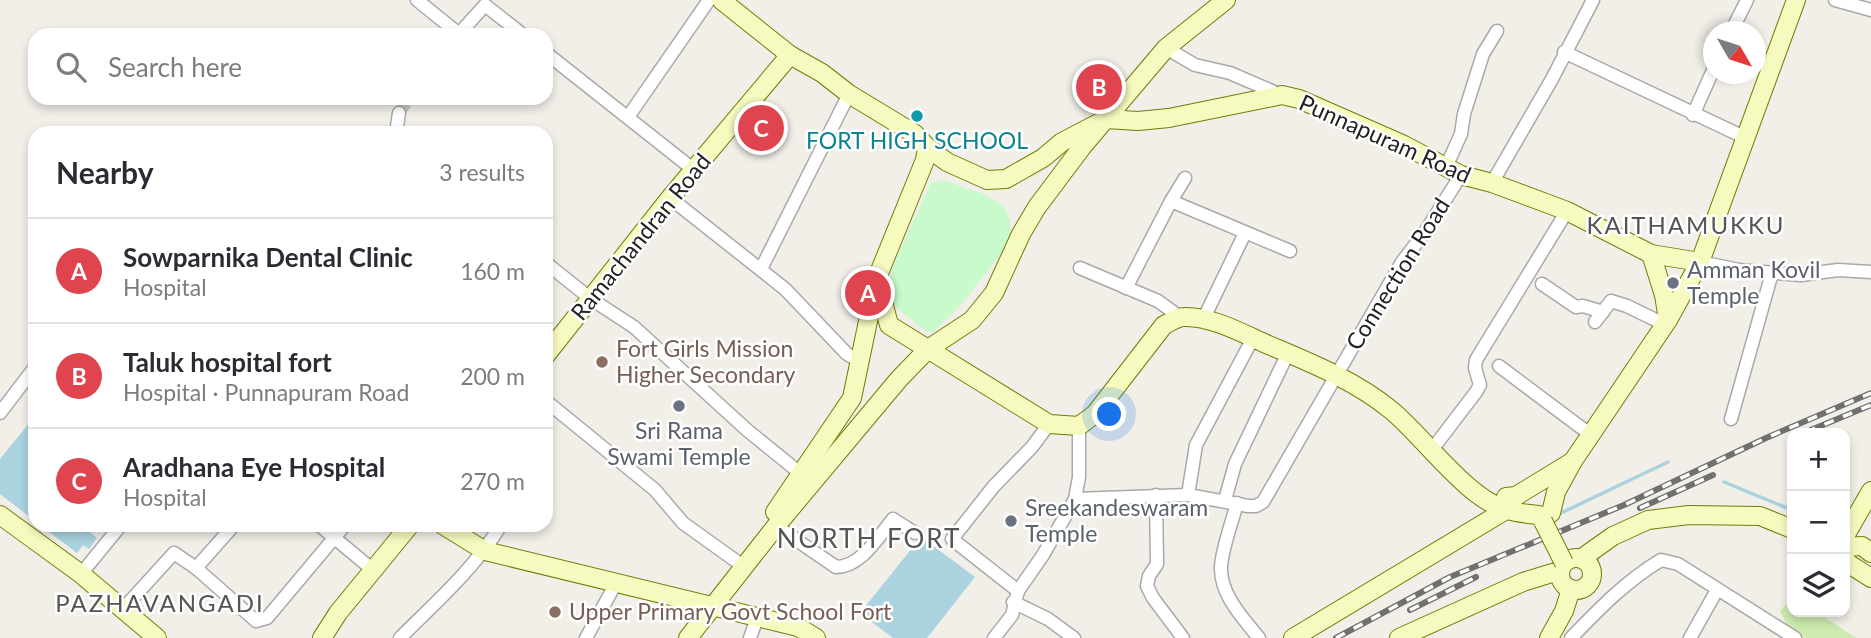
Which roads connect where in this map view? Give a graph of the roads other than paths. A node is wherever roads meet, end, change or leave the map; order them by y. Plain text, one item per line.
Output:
1 (417, 0) edge
2 (709, 0) edge
3 (721, 0) edge
4 (1226, 0) edge
5 (1592, 0) edge
6 (1747, 0) edge
7 (1796, 0) edge
8 (1835, 0) edge
9 (1871, 10) edge
10 (1736, 21) edge
11 (452, 28) edge
12 (464, 28) edge
13 (514, 28) edge
14 (1497, 31) dead end
15 (1166, 48) junction
16 (1564, 52) junction
17 (790, 55) junction
18 (553, 58) edge
19 (1706, 84) edge
20 (849, 94) junction
21 (1282, 95) junction
22 (399, 113) tunnel mouth
23 (1693, 114) junction
24 (628, 117) junction
25 (1106, 119) junction
26 (397, 126) edge
27 (1746, 138) junction
28 (926, 147) junction
29 (694, 170) junction
30 (1453, 171) junction
31 (1185, 178) dead end
32 (1492, 183) junction
33 (670, 198) junction
34 (1171, 201) junction
35 (1567, 211) junction
36 (1245, 233) junction
37 (1290, 251) dead end
38 (1651, 254) junction
39 (1700, 262) junction
40 (1080, 268) dead end
41 (553, 269) edge
42 (761, 270) junction
43 (1871, 272) edge
44 (1772, 273) junction
45 (877, 278) junction
46 (1542, 284) dead end
47 (1126, 288) junction
48 (591, 299) junction
49 (1180, 317) junction
50 (1203, 320) junction
51 (1666, 322) junction
52 (1253, 338) junction
53 (553, 346) edge
54 (928, 349) junction
55 (1288, 353) junction
56 (861, 362) junction
57 (1499, 366) dead end
58 (1336, 374) junction
59 (28, 376) edge
60 (553, 407) edge
61 (0, 413) edge
62 (1731, 419) dead end
63 (1049, 424) junction
64 (1079, 426) junction
65 (1591, 435) junction
66 (1431, 451) junction
67 (1573, 461) junction
68 (800, 473) junction
69 (1548, 478) junction
70 (1871, 491) edge
71 (1156, 495) junction
72 (1188, 495) junction
73 (1075, 499) junction
74 (1231, 502) junction
75 (1511, 503) junction
76 (0, 515) edge
77 (1545, 515) junction
78 (776, 526) junction
79 (1850, 526) edge
80 (1787, 527) edge
81 (115, 532) edge
82 (228, 532) edge
83 (329, 532) edge
84 (339, 532) edge
85 (404, 532) edge
86 (454, 532) edge
87 (497, 532) edge
88 (915, 533) dead end
89 (335, 537) junction
90 (1850, 547) edge
91 (485, 551) junction
92 (1871, 552) edge
93 (736, 561) junction
94 (1575, 564) junction
95 (1850, 565) edge
96 (196, 568) junction
97 (373, 570) junction
98 (81, 574) junction
99 (1871, 578) edge
100 (617, 583) junction
101 (1576, 589) junction
102 (1717, 590) junction
103 (1016, 597) junction
104 (706, 606) junction
105 (123, 609) junction
106 (757, 618) junction
107 (1696, 636) edge
108 (158, 638) edge
109 (322, 638) edge
110 (400, 638) edge
111 (586, 638) edge
112 (675, 638) edge
113 (688, 638) edge
114 (750, 638) edge
115 (816, 638) edge
116 (995, 638) edge
117 (1074, 638) edge
118 (1184, 638) edge
119 (1259, 638) edge
120 (1293, 638) edge
121 (1399, 638) edge
122 (1549, 638) edge
123 (1571, 638) edge
124 (1795, 638) edge

1 - 11 street
2 - 24 street
3 - 17 main road
4 - 15 main road
5 - 16 street
6 - 10 street
7 - 27 main road
8 - 9 street
12 - 13 street
14 - 30 street, Connection Road
15 - 21 street
15 - 25 main road
16 - 23 street
16 - 32 street
17 - 20 main road
17 - 29 main road, Ramachandran Road
18 - 24 street
19 - 23 street
20 - 28 main road
20 - 42 street
21 - 25 main road, Punnapuram Road
21 - 30 main road, Punnapuram Road
22 - 26 street
23 - 27 street
24 - 29 street
25 - 28 main road
25 - 54 main road
27 - 39 main road
28 - 45 main road
29 - 33 main road, Ramachandran Road
30 - 32 main road, Punnapuram Road
30 - 58 street, Connection Road
31 - 34 street
32 - 35 main road, Punnapuram Road
33 - 42 street
33 - 48 main road, Ramachandran Road
34 - 36 street
34 - 47 street
35 - 38 main road, Punnapuram Road
35 - 66 street
36 - 37 street
36 - 50 street
38 - 39 main road, Punnapuram Road
38 - 51 main road
39 - 44 street
39 - 51 main road
40 - 47 street
41 - 48 street
42 - 56 street
43 - 44 street
44 - 62 street
45 - 54 main road
45 - 56 main road
46 - 51 street
47 - 49 street
48 - 53 main road, Ramachandran Road
48 - 68 street
49 - 50 main road
49 - 64 main road
50 - 52 main road
51 - 65 main road
52 - 55 main road
52 - 72 street
54 - 63 main road
54 - 78 main road
55 - 58 main road
55 - 74 street
56 - 68 main road
57 - 65 street
58 - 66 main road
58 - 74 street, Connection Road
59 - 61 street
60 - 93 street
63 - 64 main road
63 - 103 street
64 - 73 street
65 - 67 main road
66 - 75 main road
67 - 69 main road
67 - 77 main road
68 - 93 main road
69 - 75 main road
69 - 77 main road
70 - 79 main road
71 - 72 street
71 - 73 street
71 - 118 street
72 - 74 street
73 - 103 street
74 - 119 street
75 - 77 main road
75 - 120 main road
76 - 98 main road
77 - 94 main road, bridge
78 - 88 street
78 - 104 main road
80 - 94 main road
81 - 98 street
82 - 96 street
83 - 89 street
84 - 89 street
85 - 97 main road
86 - 91 main road
87 - 91 street
89 - 96 street
89 - 97 street
90 - 92 main road
91 - 100 main road
91 - 110 street
93 - 104 main road
94 - 101 main road
94 - 101 main road
94 - 121 main road
95 - 99 main road
96 - 105 street
97 - 109 main road
98 - 105 main road
100 - 104 main road
100 - 111 street
101 - 122 main road
102 - 107 street
102 - 123 street
102 - 124 street
103 - 116 street
103 - 117 street
104 - 106 main road
104 - 112 main road
104 - 113 main road
105 - 108 main road
106 - 114 street
106 - 115 main road

